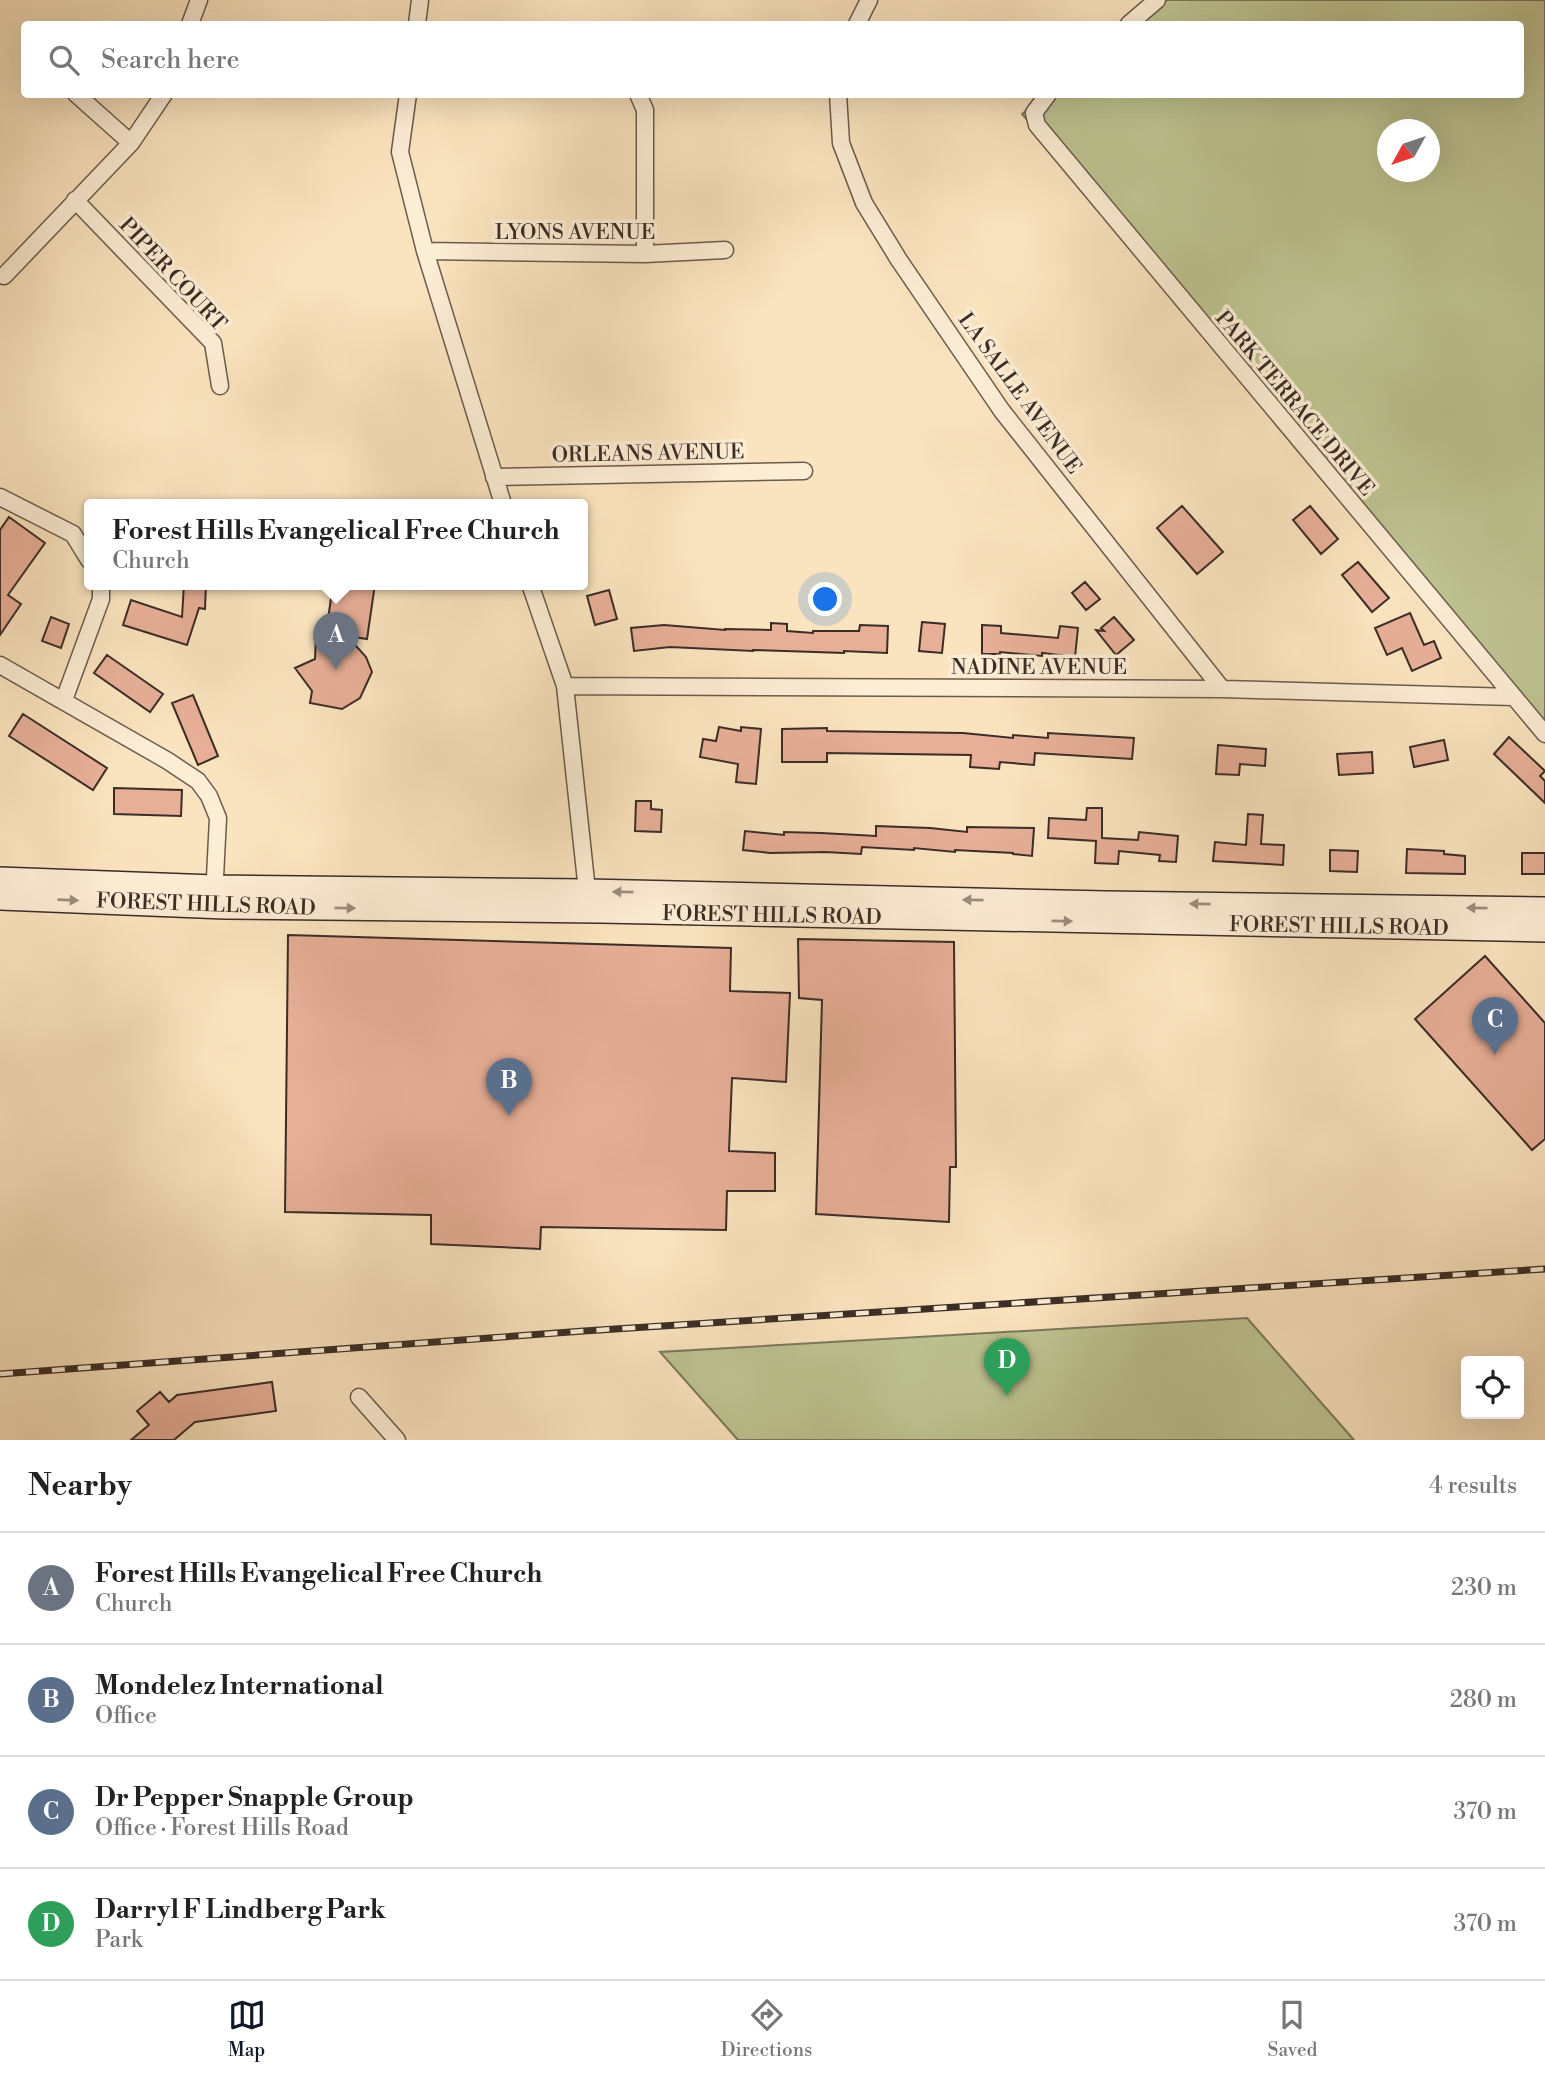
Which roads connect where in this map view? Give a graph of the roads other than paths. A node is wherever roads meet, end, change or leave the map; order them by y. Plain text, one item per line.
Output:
1 (199, 0) edge
2 (420, 0) edge
3 (869, 0) edge
4 (1157, 0) edge
5 (191, 21) edge
6 (417, 21) edge
7 (858, 21) edge
8 (1132, 21) edge
9 (80, 98) edge
10 (161, 98) edge
11 (407, 98) edge
12 (640, 98) edge
13 (838, 98) edge
14 (1045, 98) edge
15 (131, 143) junction
16 (75, 200) junction
17 (725, 250) dead end
18 (425, 251) junction
19 (645, 254) junction
20 (4, 276) dead end
21 (220, 386) dead end
22 (804, 471) dead end
23 (494, 477) junction
24 (0, 497) edge
25 (501, 499) edge
26 (84, 552) edge
27 (101, 590) edge
28 (532, 590) edge
29 (0, 664) edge
30 (565, 687) junction
31 (1222, 689) junction
32 (1513, 697) junction
33 (64, 701) junction
34 (1545, 734) edge
35 (0, 880) edge
36 (214, 897) junction
37 (0, 898) edge
38 (589, 901) junction
39 (1545, 909) edge
40 (1429, 918) junction
41 (1545, 930) edge
42 (359, 1397) dead end
43 (397, 1440) edge

1 - 5 street
2 - 6 street
3 - 7 street
4 - 8 street
9 - 15 street
10 - 15 street
11 - 18 street
12 - 19 street
13 - 31 street, LA SALLE AVENUE
14 - 32 street, PARK TERRACE DRIVE
15 - 16 street
16 - 20 street
16 - 21 street, PIPER COURT
17 - 19 street, LYONS AVENUE
18 - 19 street, LYONS AVENUE
18 - 23 street
22 - 23 street, ORLEANS AVENUE
23 - 25 street
24 - 26 street
27 - 33 street
28 - 30 street
29 - 33 street
30 - 31 street, NADINE AVENUE
30 - 38 street
31 - 32 street, NADINE AVENUE
32 - 34 street, PARK TERRACE DRIVE
33 - 36 street
35 - 36 street, FOREST HILLS ROAD
37 -> 36 street, FOREST HILLS ROAD
36 - 38 street, FOREST HILLS ROAD
38 - 40 street, FOREST HILLS ROAD
39 -> 40 street, FOREST HILLS ROAD
40 - 41 street, FOREST HILLS ROAD
42 - 43 street

